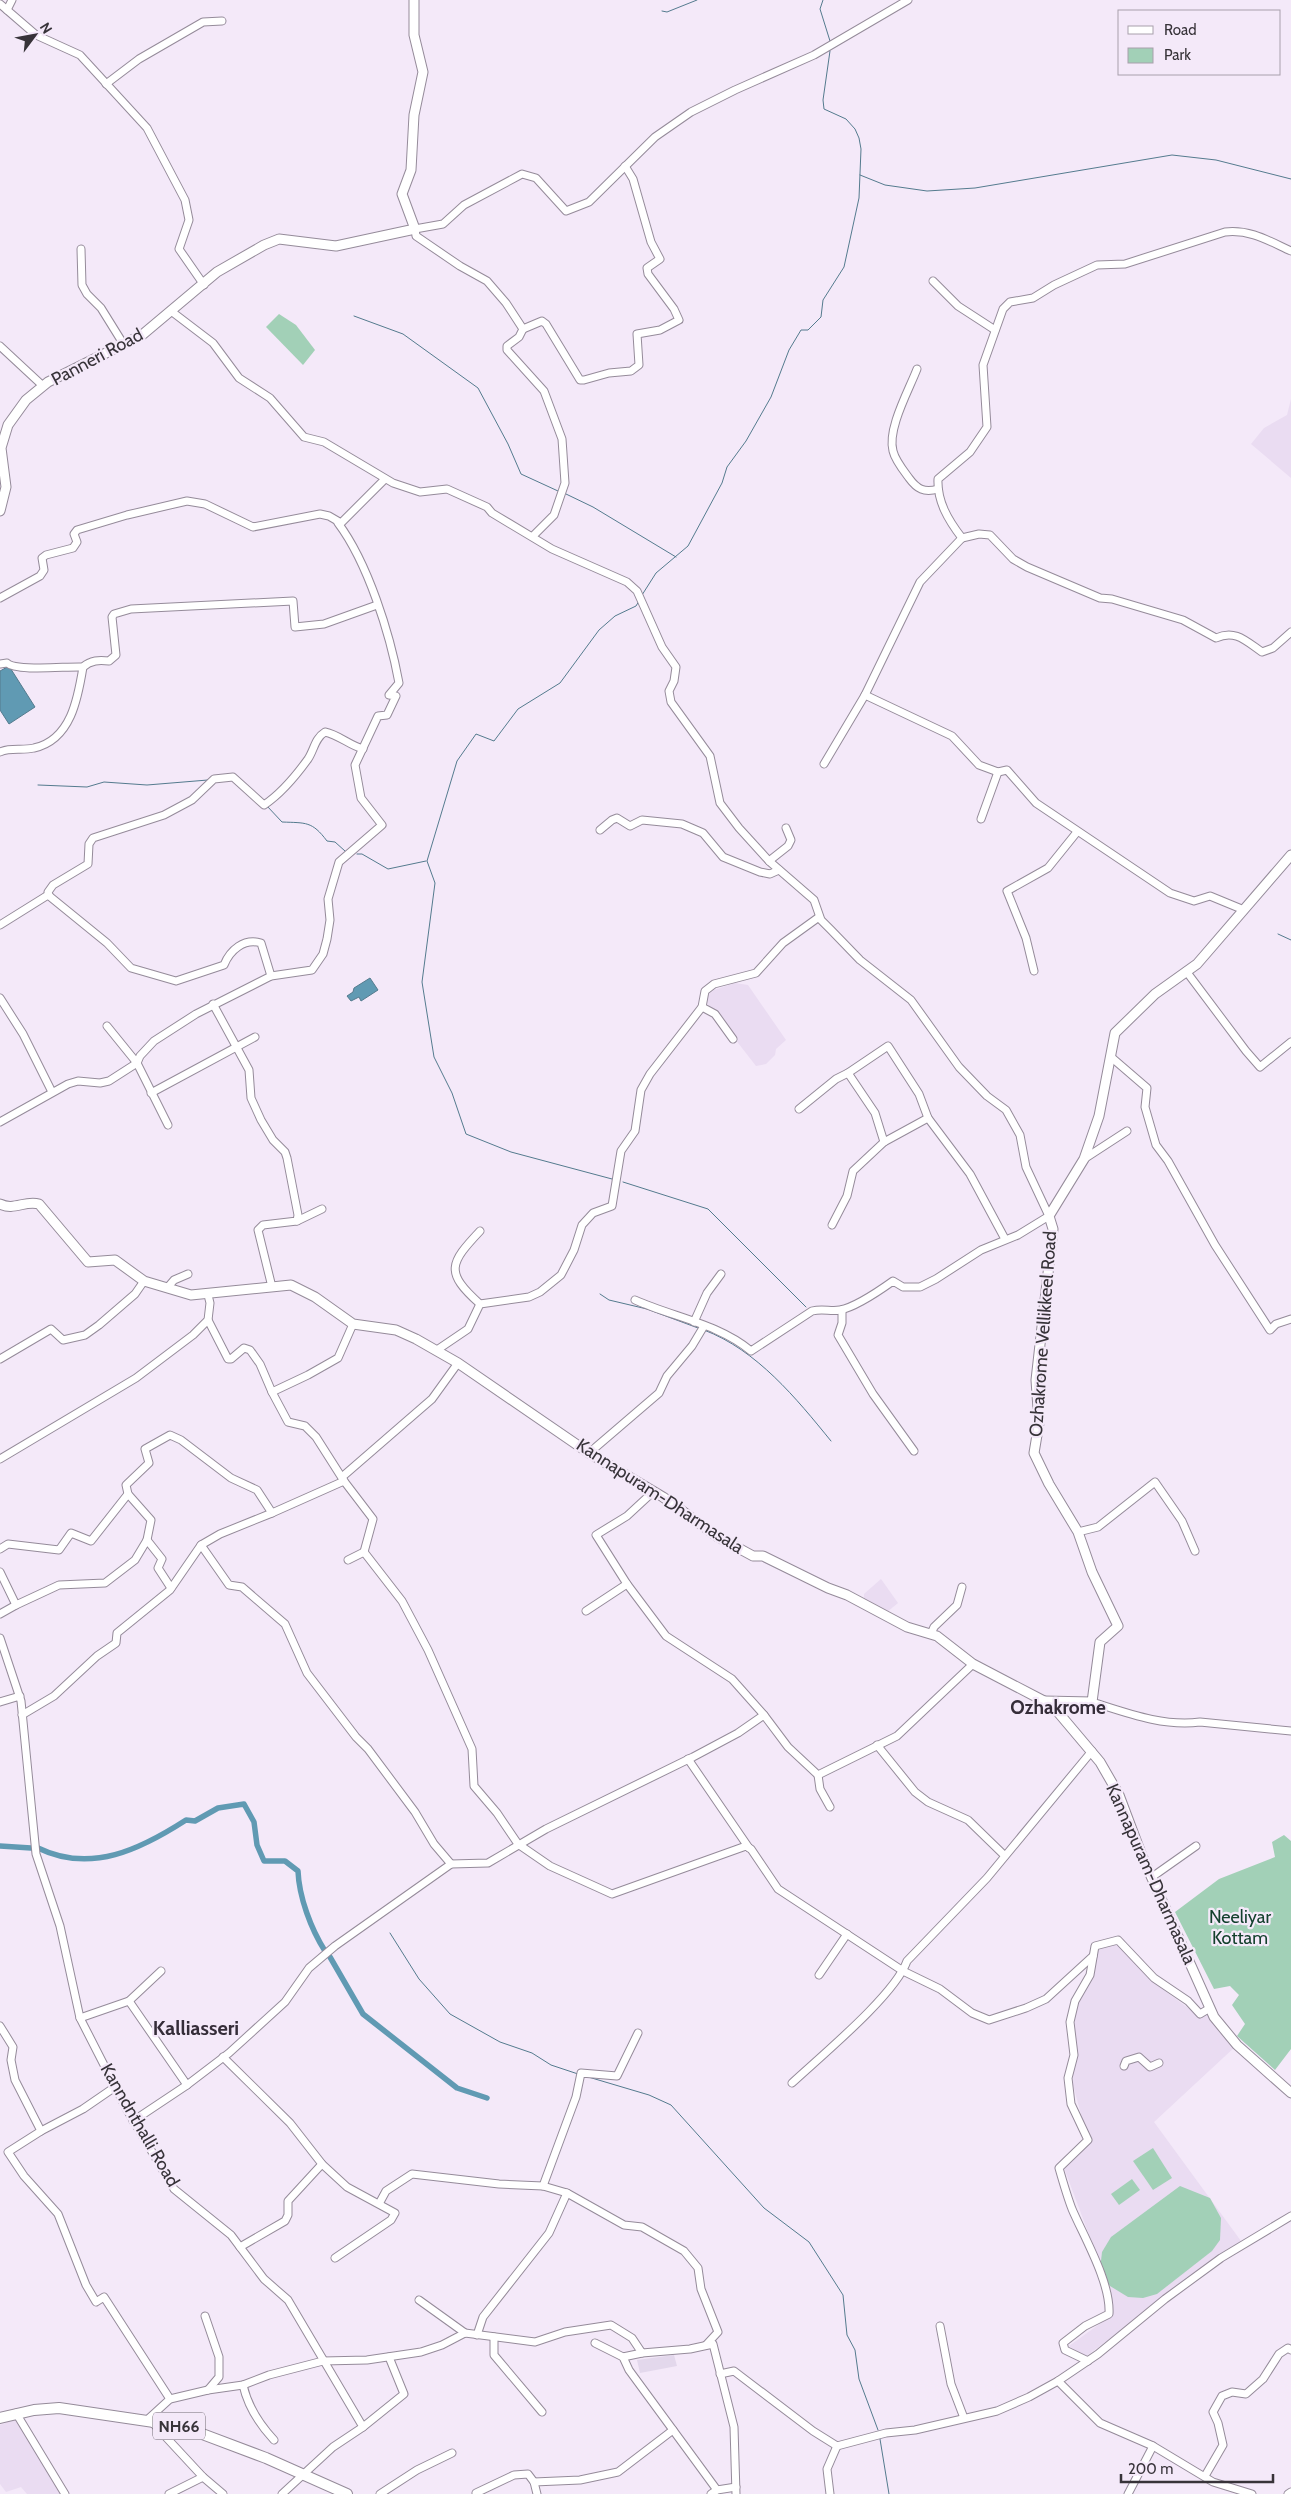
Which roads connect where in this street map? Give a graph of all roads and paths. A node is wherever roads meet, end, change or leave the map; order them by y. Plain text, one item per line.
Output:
1 (12, 0) edge
2 (414, 0) edge
3 (908, 0) edge
4 (0, 4) edge
5 (6, 10) junction
6 (222, 21) dead end
7 (106, 84) junction
8 (625, 166) junction
9 (415, 229) junction
10 (80, 248) dead end
11 (1291, 251) edge
12 (933, 281) dead end
13 (204, 285) junction
14 (171, 311) junction
15 (523, 329) junction
16 (995, 330) junction
17 (124, 345) junction
18 (0, 346) edge
19 (917, 369) dead end
20 (43, 386) junction
21 (385, 479) junction
22 (3, 483) edge
23 (938, 489) junction
24 (0, 511) edge
25 (338, 523) junction
26 (533, 536) junction
27 (962, 538) junction
28 (0, 598) edge
29 (377, 605) junction
30 (1291, 632) edge
31 (0, 664) edge
32 (84, 668) junction
33 (866, 695) junction
34 (363, 750) junction
35 (0, 752) edge
36 (824, 764) dead end
37 (998, 772) junction
38 (981, 819) dead end
39 (786, 828) dead end
40 (600, 830) dead end
41 (1077, 832) junction
42 (1291, 855) edge
43 (769, 861) junction
44 (779, 870) junction
45 (49, 895) junction
46 (1244, 910) junction
47 (819, 917) junction
48 (0, 925) edge
49 (1034, 971) dead end
50 (1186, 971) junction
51 (271, 976) junction
52 (0, 998) edge
53 (213, 1004) junction
54 (702, 1007) junction
55 (107, 1026) dead end
56 (255, 1036) dead end
57 (733, 1039) dead end
58 (1291, 1042) edge
59 (238, 1047) junction
60 (1111, 1057) junction
61 (137, 1063) junction
62 (848, 1073) junction
63 (52, 1092) junction
64 (151, 1093) junction
65 (799, 1109) dead end
66 (928, 1118) junction
67 (0, 1122) edge
68 (168, 1125) dead end
69 (1127, 1130) dead end
70 (884, 1142) junction
71 (1084, 1158) junction
72 (0, 1204) edge
73 (322, 1209) dead end
74 (1049, 1216) junction
75 (297, 1221) junction
76 (832, 1225) dead end
77 (480, 1231) dead end
78 (1005, 1239) junction
79 (188, 1274) dead end
80 (721, 1274) dead end
81 (144, 1281) junction
82 (272, 1286) junction
83 (168, 1287) junction
84 (208, 1295) junction
85 (635, 1300) dead end
86 (480, 1304) junction
87 (842, 1310) junction
88 (1291, 1319) edge
89 (208, 1320) junction
90 (694, 1322) junction
91 (353, 1324) junction
92 (702, 1329) junction
93 (437, 1350) junction
94 (0, 1359) edge
95 (458, 1362) junction
96 (272, 1392) junction
97 (914, 1450) dead end
98 (589, 1453) junction
99 (0, 1459) edge
100 (343, 1479) junction
101 (654, 1491) junction
102 (128, 1494) junction
103 (272, 1512) junction
104 (1078, 1532) junction
105 (147, 1540) junction
106 (201, 1545) junction
107 (0, 1548) edge
108 (1195, 1551) dead end
109 (364, 1552) junction
110 (348, 1560) dead end
111 (0, 1572) edge
112 (627, 1584) junction
113 (962, 1587) dead end
114 (171, 1588) junction
115 (16, 1605) junction
116 (586, 1611) dead end
117 (0, 1614) edge
118 (930, 1634) junction
119 (0, 1638) edge
120 (2, 1651) edge
121 (973, 1664) junction
122 (20, 1696) junction
123 (1044, 1701) junction
124 (0, 1702) edge
125 (1092, 1702) junction
126 (22, 1714) junction
127 (764, 1715) junction
128 (1291, 1731) edge
129 (877, 1745) junction
130 (1092, 1751) junction
131 (688, 1759) junction
132 (818, 1775) junction
133 (830, 1807) dead end
134 (518, 1844) junction
135 (1196, 1846) dead end
136 (749, 1848) junction
137 (1004, 1855) junction
138 (451, 1864) junction
139 (1152, 1877) junction
140 (847, 1934) junction
141 (1093, 1956) junction
142 (161, 1970) dead end
143 (903, 1972) junction
144 (818, 1975) dead end
145 (129, 2000) junction
146 (1210, 2008) junction
147 (80, 2018) junction
148 (0, 2026) edge
149 (638, 2032) dead end
150 (223, 2057) junction
151 (1159, 2063) dead end
152 (1124, 2066) dead end
153 (792, 2083) dead end
154 (187, 2085) junction
155 (115, 2087) junction
156 (1291, 2093) edge
157 (133, 2121) junction
158 (41, 2131) junction
159 (322, 2164) junction
160 (543, 2186) junction
161 (567, 2193) junction
162 (380, 2202) junction
163 (1291, 2216) edge
164 (240, 2247) junction
165 (335, 2258) dead end
166 (419, 2300) dead end
167 (205, 2316) dead end
168 (940, 2326) dead end
169 (465, 2333) junction
170 (477, 2335) junction
171 (494, 2337) junction
172 (595, 2343) dead end
173 (706, 2346) junction
174 (1291, 2350) edge
175 (642, 2353) junction
176 (389, 2357) junction
177 (623, 2357) junction
178 (323, 2361) junction
179 (1088, 2361) junction
180 (720, 2374) junction
181 (1058, 2381) junction
182 (243, 2385) junction
183 (208, 2390) junction
184 (170, 2399) junction
185 (542, 2412) dead end
186 (16, 2413) junction
187 (0, 2418) edge
188 (964, 2418) junction
189 (149, 2421) junction
190 (363, 2427) junction
191 (673, 2430) junction
192 (274, 2440) dead end
193 (837, 2446) junction
194 (1153, 2446) junction
195 (452, 2453) dead end
196 (302, 2475) junction
197 (202, 2476) junction
198 (1205, 2476) junction
199 (534, 2482) junction
200 (736, 2490) edge
201 (714, 2492) edge
202 (1291, 2492) edge
203 (476, 2493) edge
204 (65, 2494) edge
205 (169, 2494) edge
206 (222, 2494) edge
207 (282, 2494) edge
208 (347, 2494) edge
209 (380, 2494) edge
210 (537, 2494) edge
211 (830, 2494) edge
212 (1128, 2494) edge
213 (1252, 2494) edge
214 (1288, 2494) edge

1 - 5 street
2 - 9 main road
3 - 8 street
4 - 5 street
5 - 7 street
6 - 7 street
7 - 13 street
8 - 9 street
8 - 15 street
9 - 13 main road, Panneri Road
9 - 15 street
10 - 17 street
11 - 16 street
12 - 16 street
13 - 14 main road, Panneri Road
14 - 17 main road, Panneri Road
14 - 21 street
15 - 26 street
16 - 23 street
17 - 20 main road, Panneri Road
18 - 20 street
19 - 23 street
20 - 22 main road, Panneri Road
21 - 25 street
21 - 26 street
22 - 24 main road, Panneri Road
23 - 27 street
25 - 28 street
25 - 29 street
26 - 43 street
27 - 30 street
27 - 33 street
29 - 32 street
29 - 34 street
31 - 32 street
32 - 35 street
33 - 36 street
33 - 37 street
34 - 45 street
34 - 51 street
37 - 38 street
37 - 41 street
39 - 43 street
40 - 44 street
41 - 46 street
41 - 49 street
42 - 46 main road, Ozhakrome Vellikkeel Road
43 - 44 street
44 - 47 street
45 - 48 street
45 - 51 street
46 - 50 main road, Ozhakrome Vellikkeel Road
47 - 54 street
47 - 74 street
50 - 58 street
50 - 60 main road, Ozhakrome Vellikkeel Road
51 - 53 street
52 - 63 street
53 - 59 street
53 - 61 street
54 - 57 street
54 - 86 street
55 - 61 street
56 - 59 street
59 - 64 street
59 - 75 street
60 - 71 main road, Ozhakrome Vellikkeel Road
60 - 88 street
61 - 63 street
61 - 64 street
62 - 65 street
62 - 66 street
62 - 70 street
63 - 67 street
64 - 68 street
66 - 70 street
66 - 78 street
69 - 71 street
70 - 76 street
71 - 74 main road, Ozhakrome Vellikkeel Road
72 - 81 main road, Kannapuram-Dharmasala
73 - 75 street
74 - 78 street
74 - 104 main road, Ozhakrome Vellikkeel Road
75 - 82 street
77 - 86 street
78 - 87 street
79 - 83 street
80 - 90 street
81 - 83 main road, Kannapuram-Dharmasala
81 - 94 street
82 - 84 main road, Kannapuram-Dharmasala
82 - 91 main road, Kannapuram-Dharmasala
83 - 84 main road, Kannapuram-Dharmasala
84 - 89 street
85 - 90 street
86 - 93 street
87 - 92 street
87 - 97 street
89 - 96 street
89 - 99 street
90 - 92 street
91 - 93 main road, Kannapuram-Dharmasala
91 - 96 street
92 - 98 street
93 - 95 main road, Kannapuram-Dharmasala
95 - 98 main road, Kannapuram-Dharmasala
95 - 100 street
96 - 100 street
98 - 101 main road, Kannapuram-Dharmasala
100 - 103 street
100 - 109 street
101 - 112 street
101 - 118 main road, Kannapuram-Dharmasala
102 - 103 street
102 - 105 street
102 - 107 street
103 - 106 street
104 - 108 street
104 - 125 main road, Ozhakrome Vellikkeel Road
105 - 114 street
105 - 115 street
106 - 114 street
106 - 138 street
109 - 110 street
109 - 134 street
111 - 115 street
112 - 116 street
112 - 127 street
113 - 118 street
114 - 126 street
115 - 117 street
118 - 121 main road, Kannapuram-Dharmasala
119 - 120 street, Kanndnthalli Road
120 - 122 street, Kanndnthalli Road
121 - 123 main road, Kannapuram-Dharmasala
121 - 129 street
122 - 124 street
122 - 126 street, Kanndnthalli Road
123 - 125 main road
123 - 130 main road, Kannapuram-Dharmasala
125 - 128 street
126 - 147 street, Kanndnthalli Road
127 - 131 street
127 - 132 street
129 - 132 street
129 - 137 street
130 - 137 street
130 - 139 main road, Kannapuram-Dharmasala
131 - 134 street
131 - 136 street
132 - 133 street
134 - 136 street
134 - 138 street
135 - 139 street
136 - 140 street
137 - 143 street
138 - 150 street
139 - 146 main road, Kannapuram-Dharmasala
140 - 143 street
140 - 144 street
141 - 143 street
141 - 146 street
141 - 179 street
142 - 145 street
143 - 153 street
145 - 147 street
145 - 154 street
146 - 156 main road, Kannapuram-Dharmasala
147 - 155 street, Kanndnthalli Road
148 - 158 street
149 - 160 street
150 - 154 street
150 - 159 street
151 - 152 street
154 - 157 street
155 - 157 street, Kanndnthalli Road
155 - 158 street
157 - 164 street, Kanndnthalli Road
158 - 184 street
159 - 162 street
159 - 164 street
160 - 161 street
160 - 162 street
161 - 170 street
161 - 173 street
162 - 165 street
163 - 179 street
164 - 178 street, Kanndnthalli Road
166 - 169 street
167 - 183 street
168 - 188 street
169 - 170 street
169 - 176 street
170 - 171 street
171 - 175 street
171 - 185 street
172 - 177 street
173 - 175 street
173 - 180 street
174 - 198 street
175 - 177 street
176 - 178 street
176 - 190 street
177 - 191 street
178 - 182 street
178 - 190 street, Kanndnthalli Road
179 - 181 street
180 - 193 street
180 - 200 street
181 - 188 street
181 - 194 street
182 - 183 street
182 - 192 street
183 - 184 street
184 - 189 street
186 - 187 highway, NH66
186 - 189 highway, NH66
186 - 204 street
188 - 193 street
189 - 196 highway, NH66
189 - 197 street
190 - 196 street
191 - 199 street
191 - 201 street
193 - 211 street
194 - 198 street
194 - 212 street
195 - 209 street
196 - 207 street
196 - 208 highway, NH66
197 - 205 street
197 - 206 street
198 - 213 street
199 - 203 street
199 - 210 street
200 - 201 street
202 - 214 street

